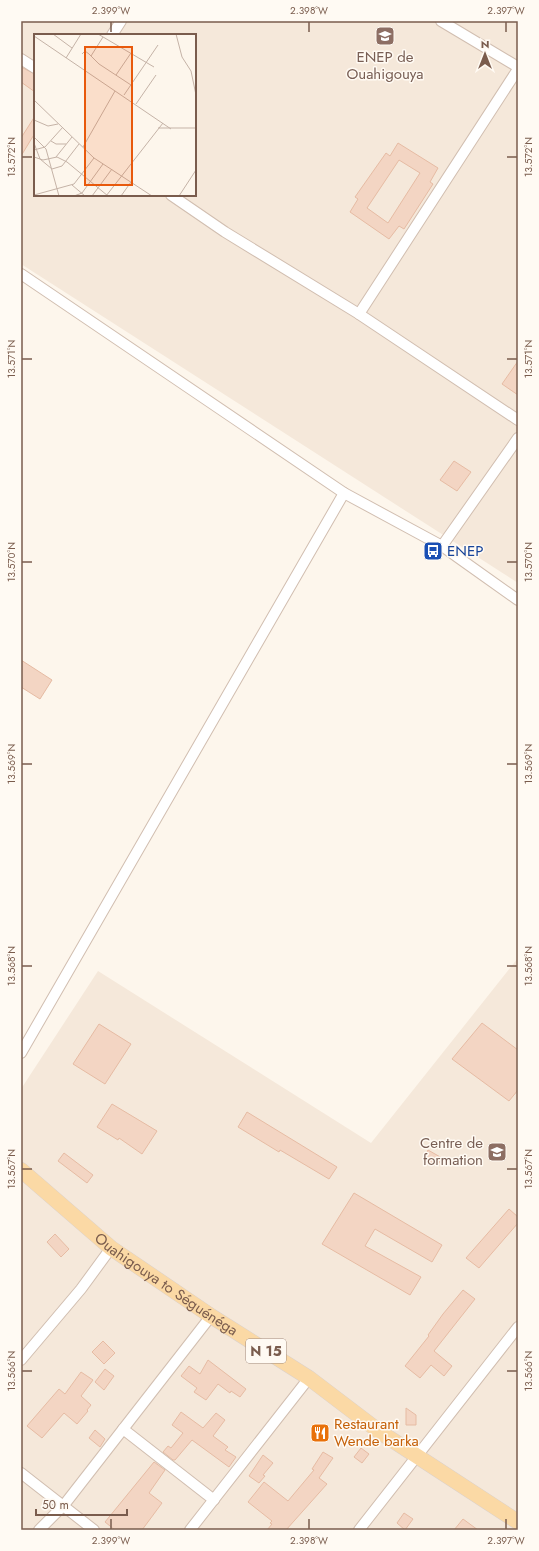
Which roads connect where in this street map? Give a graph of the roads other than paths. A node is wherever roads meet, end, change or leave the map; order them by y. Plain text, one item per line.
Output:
1 (121, 21) edge
2 (441, 21) edge
3 (113, 34) edge
4 (21, 59) edge
5 (34, 67) edge
6 (518, 68) edge
7 (172, 196) edge
8 (21, 274) edge
9 (359, 314) junction
10 (518, 420) edge
11 (518, 438) edge
12 (344, 493) junction
13 (442, 546) junction
14 (518, 600) edge
15 (21, 1053) edge
16 (21, 1170) edge
17 (111, 1248) junction
18 (211, 1316) junction
19 (518, 1327) edge
20 (21, 1360) edge
21 (309, 1378) junction
22 (123, 1429) junction
23 (417, 1457) junction
24 (21, 1473) edge
25 (214, 1500) junction
26 (64, 1505) junction
27 (518, 1522) edge
28 (39, 1530) edge
29 (94, 1530) edge
30 (190, 1530) edge
31 (359, 1530) edge

1 - 3 street
2 - 6 street
4 - 5 street
6 - 9 street
7 - 9 street
8 - 12 street
9 - 10 street
11 - 13 street
12 - 13 street
12 - 15 street
13 - 14 street
16 - 17 main road, Ouahigouya to Séguénéga / N 15
17 - 18 main road, Ouahigouya to Séguénéga / N 15
17 - 20 street
18 - 21 main road, Ouahigouya to Séguénéga / N 15
18 - 22 street
19 - 23 street
21 - 23 main road, Ouahigouya to Séguénéga / N 15
21 - 25 street
22 - 25 street
22 - 26 street
23 - 27 main road, Ouahigouya to Séguénéga / N 15
23 - 31 street
24 - 26 street
25 - 30 street
26 - 28 street
26 - 29 street

